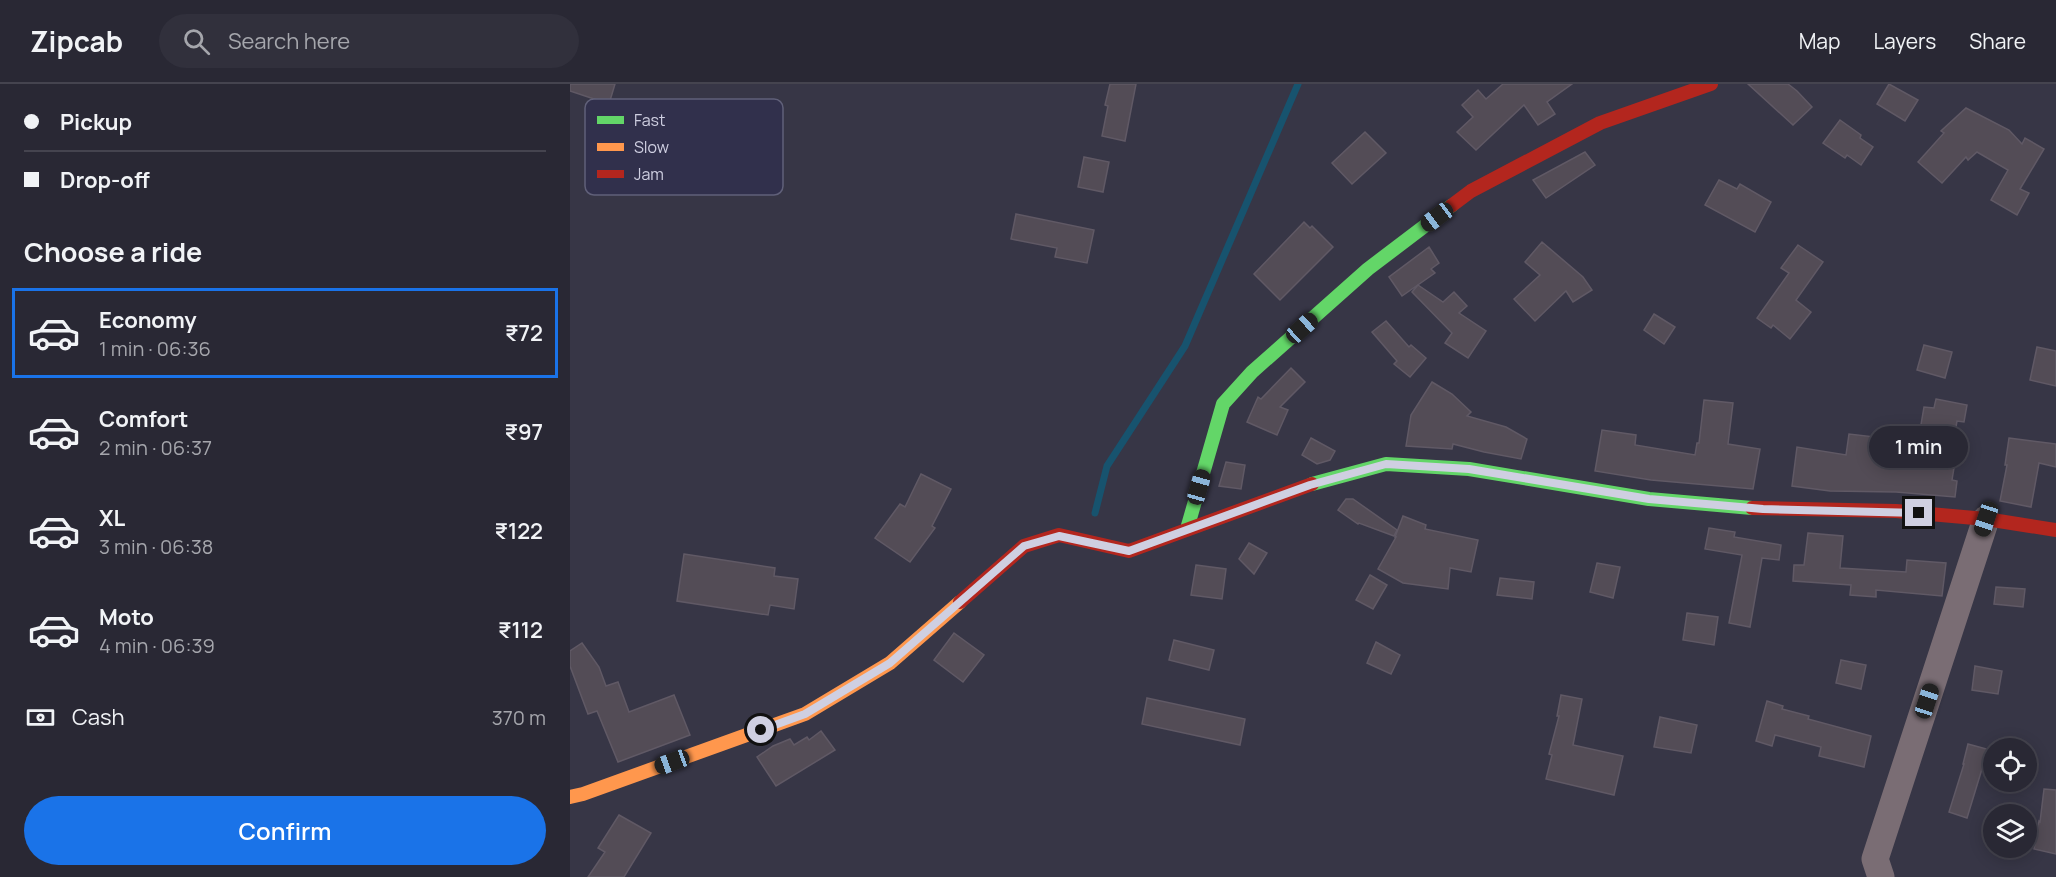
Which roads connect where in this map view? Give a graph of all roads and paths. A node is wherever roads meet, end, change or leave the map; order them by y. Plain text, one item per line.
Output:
1 (1711, 84) edge
2 (1986, 519) junction
3 (1187, 529) junction
4 (2056, 530) edge
5 (570, 797) edge
6 (1881, 877) edge

1 - 3 street
2 - 3 street
2 - 4 street
2 - 6 street
3 - 5 street

